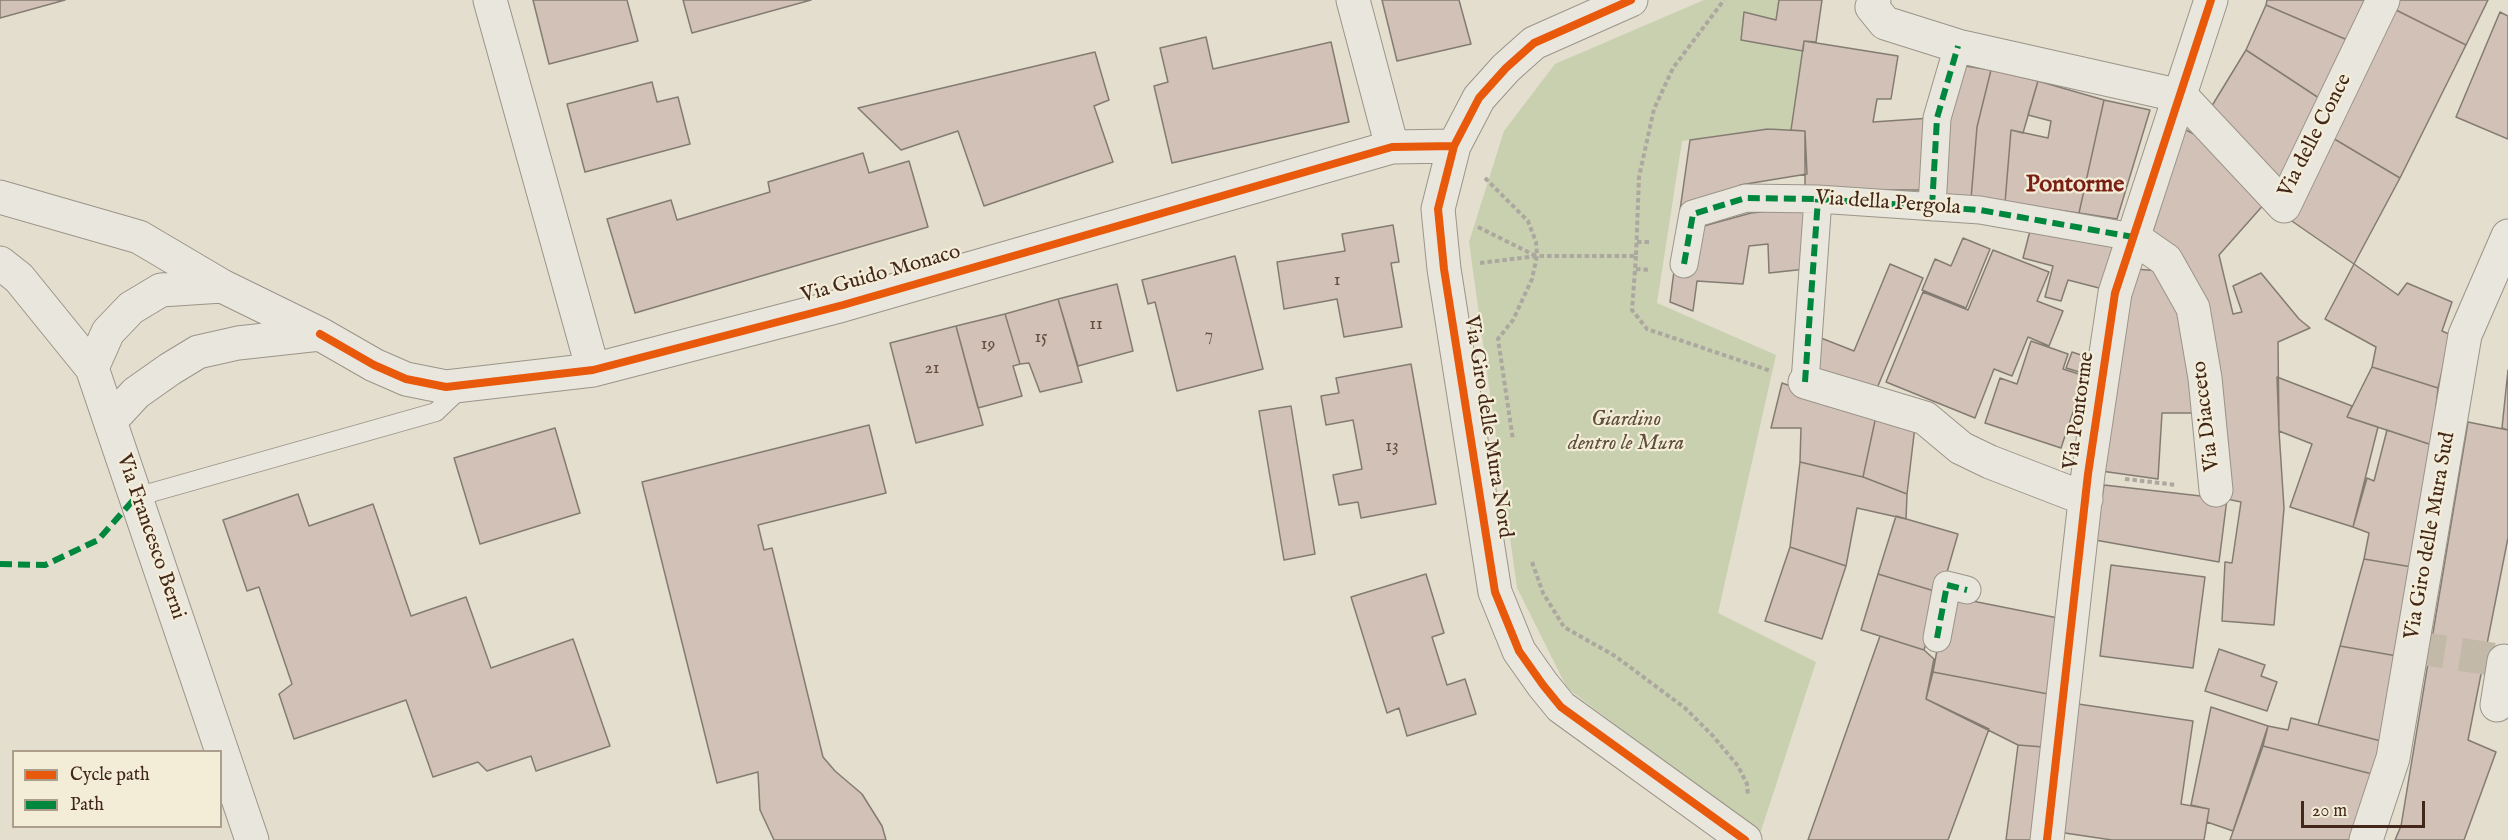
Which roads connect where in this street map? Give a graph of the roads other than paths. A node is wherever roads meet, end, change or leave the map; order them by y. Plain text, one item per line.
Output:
1 (490, 0) edge
2 (1353, 0) edge
3 (1631, 0) edge
4 (1874, 0) edge
5 (2383, 0) edge
6 (2206, 1) edge
7 (1958, 45) junction
8 (2181, 96) junction
9 (1454, 146) junction
10 (1392, 147) junction
11 (0, 197) edge
12 (1818, 199) junction
13 (1932, 207) junction
14 (2508, 236) edge
15 (2133, 237) junction
16 (0, 263) edge
17 (1684, 264) dead end
18 (222, 286) junction
19 (320, 334) junction
20 (92, 368) junction
21 (593, 370) junction
22 (1805, 382) joint
23 (464, 384) junction
24 (111, 420) junction
25 (2087, 486) junction
26 (2216, 490) road end
27 (136, 497) junction
28 (1967, 590) dead end
29 (1936, 638) dead end
30 (2504, 661) dead end
31 (2497, 705) dead end
32 (222, 750) edge
33 (222, 751) edge
34 (1743, 838) edge
35 (252, 840) edge
36 (2047, 840) edge
37 (2366, 840) edge

1 - 21 street
2 - 10 street
3 - 9 street, Via Giro delle Mura Nord
4 - 7 street
5 - 8 street, Via delle Conce
6 - 8 street, Via Pontorme
7 - 8 street
7 - 13 street
8 - 15 street, Via Pontorme
9 - 10 street, Via Guido Monaco
9 - 34 street, Via Giro delle Mura Nord
10 - 21 street, Via Guido Monaco
11 - 18 street, Via Guido Monaco
12 - 13 street, Via della Pergola
12 - 17 street, Via della Pergola
12 - 22 street
13 - 15 street, Via della Pergola
14 - 37 street, Via Giro delle Mura Sud
15 - 25 street, Via Pontorme
15 - 26 street, Via Diacceto
16 - 20 street, Via Francesco Berni
18 - 19 street, Via Guido Monaco
18 - 20 street, Via Guido Monaco
19 - 23 street, Via Guido Monaco
19 - 24 street
20 - 24 street, Via Francesco Berni
21 - 23 street, Via Guido Monaco
22 - 25 street
23 - 27 lane
24 - 27 street, Via Francesco Berni
25 - 36 street, Via Pontorme
27 - 32 street, Via Francesco Berni
28 - 29 street
30 - 31 street
33 - 35 street, Via Francesco Berni

